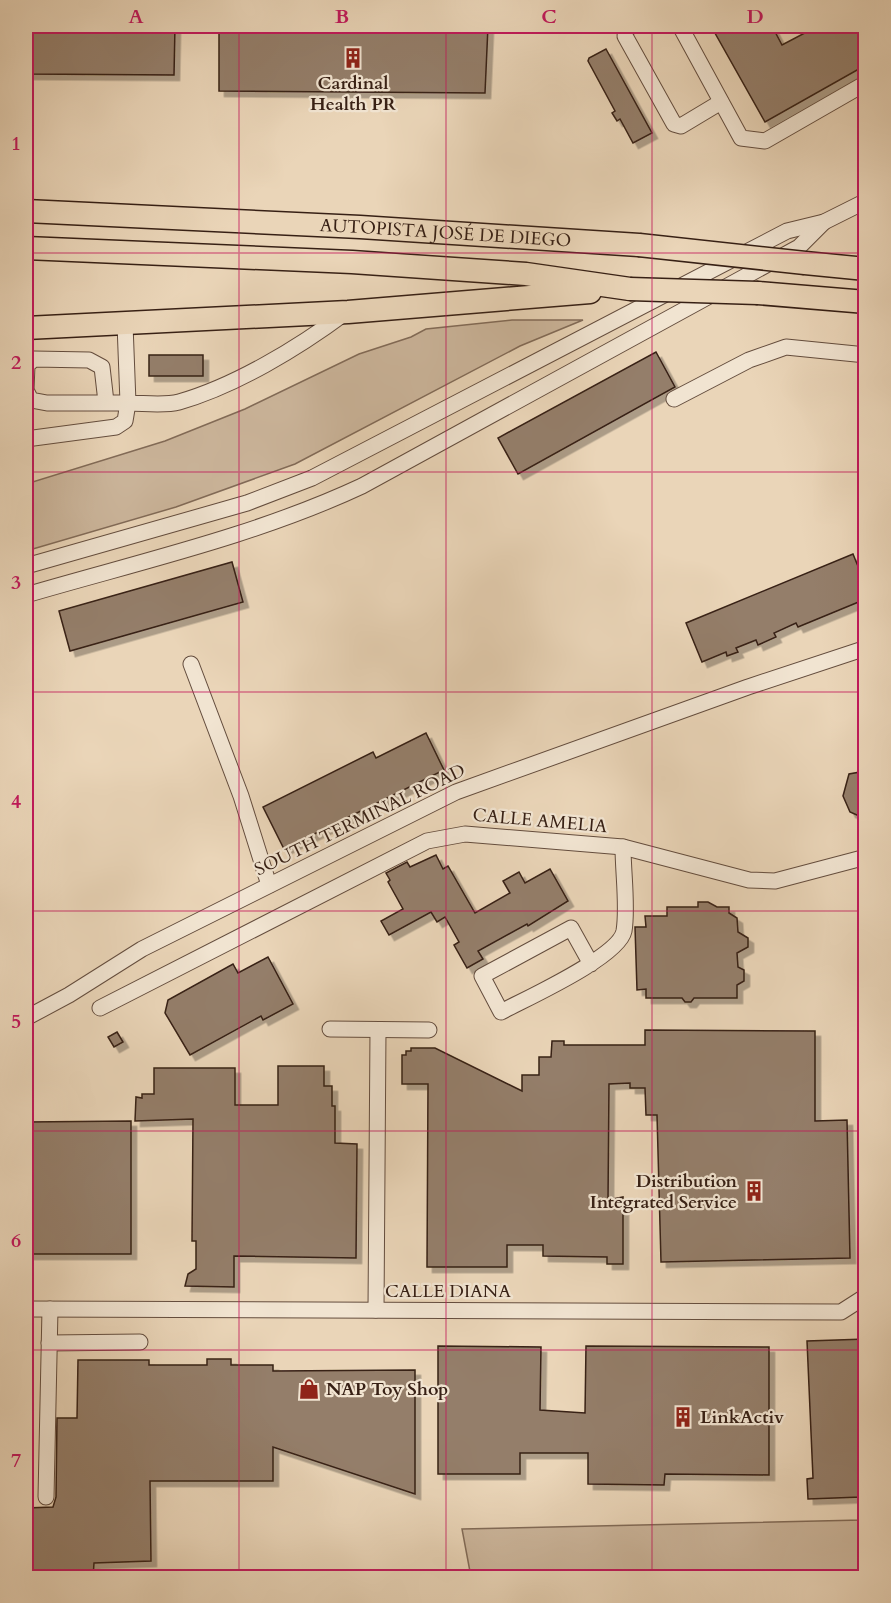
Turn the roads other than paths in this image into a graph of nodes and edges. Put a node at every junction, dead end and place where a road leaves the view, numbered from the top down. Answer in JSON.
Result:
{"nodes":[{"id":1,"x":633,"y":26,"type":"edge"},
{"id":2,"x":680,"y":26,"type":"edge"},
{"id":3,"x":866,"y":83,"type":"edge"},
{"id":4,"x":722,"y":102,"type":"junction"},
{"id":5,"x":866,"y":201,"type":"edge"},
{"id":6,"x":26,"y":211,"type":"edge"},
{"id":7,"x":824,"y":222,"type":"junction"},
{"id":8,"x":26,"y":248,"type":"edge"},
{"id":9,"x":866,"y":269,"type":"edge"},
{"id":10,"x":630,"y":289,"type":"junction"},
{"id":11,"x":866,"y":302,"type":"edge"},
{"id":12,"x":348,"y":312,"type":"junction"},
{"id":13,"x":125,"y":324,"type":"junction"},
{"id":14,"x":26,"y":328,"type":"edge"},
{"id":15,"x":866,"y":355,"type":"edge"},
{"id":16,"x":674,"y":399,"type":"dead end"},
{"id":17,"x":106,"y":402,"type":"junction"},
{"id":18,"x":128,"y":403,"type":"junction"},
{"id":19,"x":26,"y":439,"type":"edge"},
{"id":20,"x":26,"y":566,"type":"edge"},
{"id":21,"x":26,"y":595,"type":"edge"},
{"id":22,"x":866,"y":648,"type":"edge"},
{"id":23,"x":191,"y":664,"type":"dead end"},
{"id":24,"x":623,"y":848,"type":"junction"},
{"id":25,"x":866,"y":857,"type":"edge"},
{"id":26,"x":269,"y":885,"type":"junction"},
{"id":27,"x":591,"y":964,"type":"junction"},
{"id":28,"x":100,"y":1008,"type":"dead end"},
{"id":29,"x":26,"y":1018,"type":"edge"},
{"id":30,"x":330,"y":1029,"type":"dead end"},
{"id":31,"x":378,"y":1030,"type":"junction"},
{"id":32,"x":429,"y":1030,"type":"dead end"},
{"id":33,"x":866,"y":1296,"type":"edge"},
{"id":34,"x":26,"y":1309,"type":"edge"},
{"id":35,"x":50,"y":1309,"type":"junction"},
{"id":36,"x":376,"y":1310,"type":"junction"},
{"id":37,"x":140,"y":1342,"type":"dead end"},
{"id":38,"x":49,"y":1343,"type":"junction"},
{"id":39,"x":46,"y":1497,"type":"dead end"}],
"edges":[{"from":1,"to":4,"type":"street"},
{"from":2,"to":4,"type":"street"},
{"from":3,"to":4,"type":"street"},
{"from":5,"to":7,"type":"street"},
{"from":6,"to":9,"type":"highway","name":"AUTOPISTA JOSÉ DE DIEGO","bridge":true},
{"from":7,"to":20,"type":"street"},
{"from":7,"to":21,"type":"street"},
{"from":8,"to":10,"type":"highway","name":"AUTOPISTA JOSÉ DE DIEGO"},
{"from":10,"to":11,"type":"highway","name":"AUTOPISTA JOSÉ DE DIEGO","bridge":true},
{"from":10,"to":12,"type":"highway","name":"AUTOPISTA JOSÉ DE DIEGO"},
{"from":12,"to":13,"type":"highway","name":"AUTOPISTA JOSÉ DE DIEGO"},
{"from":12,"to":18,"type":"street"},
{"from":13,"to":14,"type":"highway","name":"AUTOPISTA JOSÉ DE DIEGO"},
{"from":13,"to":18,"type":"street"},
{"from":15,"to":16,"type":"street"},
{"from":17,"to":17,"type":"street"},
{"from":17,"to":18,"type":"street"},
{"from":18,"to":19,"type":"street"},
{"from":22,"to":26,"type":"street","name":"SOUTH TERMINAL ROAD"},
{"from":23,"to":26,"type":"street"},
{"from":24,"to":25,"type":"street","name":"CALLE AMELIA"},
{"from":24,"to":27,"type":"street"},
{"from":24,"to":28,"type":"street","name":"CALLE AMELIA"},
{"from":26,"to":29,"type":"street","name":"SOUTH TERMINAL ROAD"},
{"from":27,"to":27,"type":"street"},
{"from":30,"to":31,"type":"street"},
{"from":31,"to":32,"type":"street"},
{"from":31,"to":36,"type":"street"},
{"from":33,"to":36,"type":"street","name":"CALLE DIANA"},
{"from":34,"to":35,"type":"street","name":"CALLE DIANA"},
{"from":35,"to":36,"type":"street","name":"CALLE DIANA"},
{"from":35,"to":38,"type":"street"},
{"from":37,"to":38,"type":"street"},
{"from":38,"to":39,"type":"street"}]}
